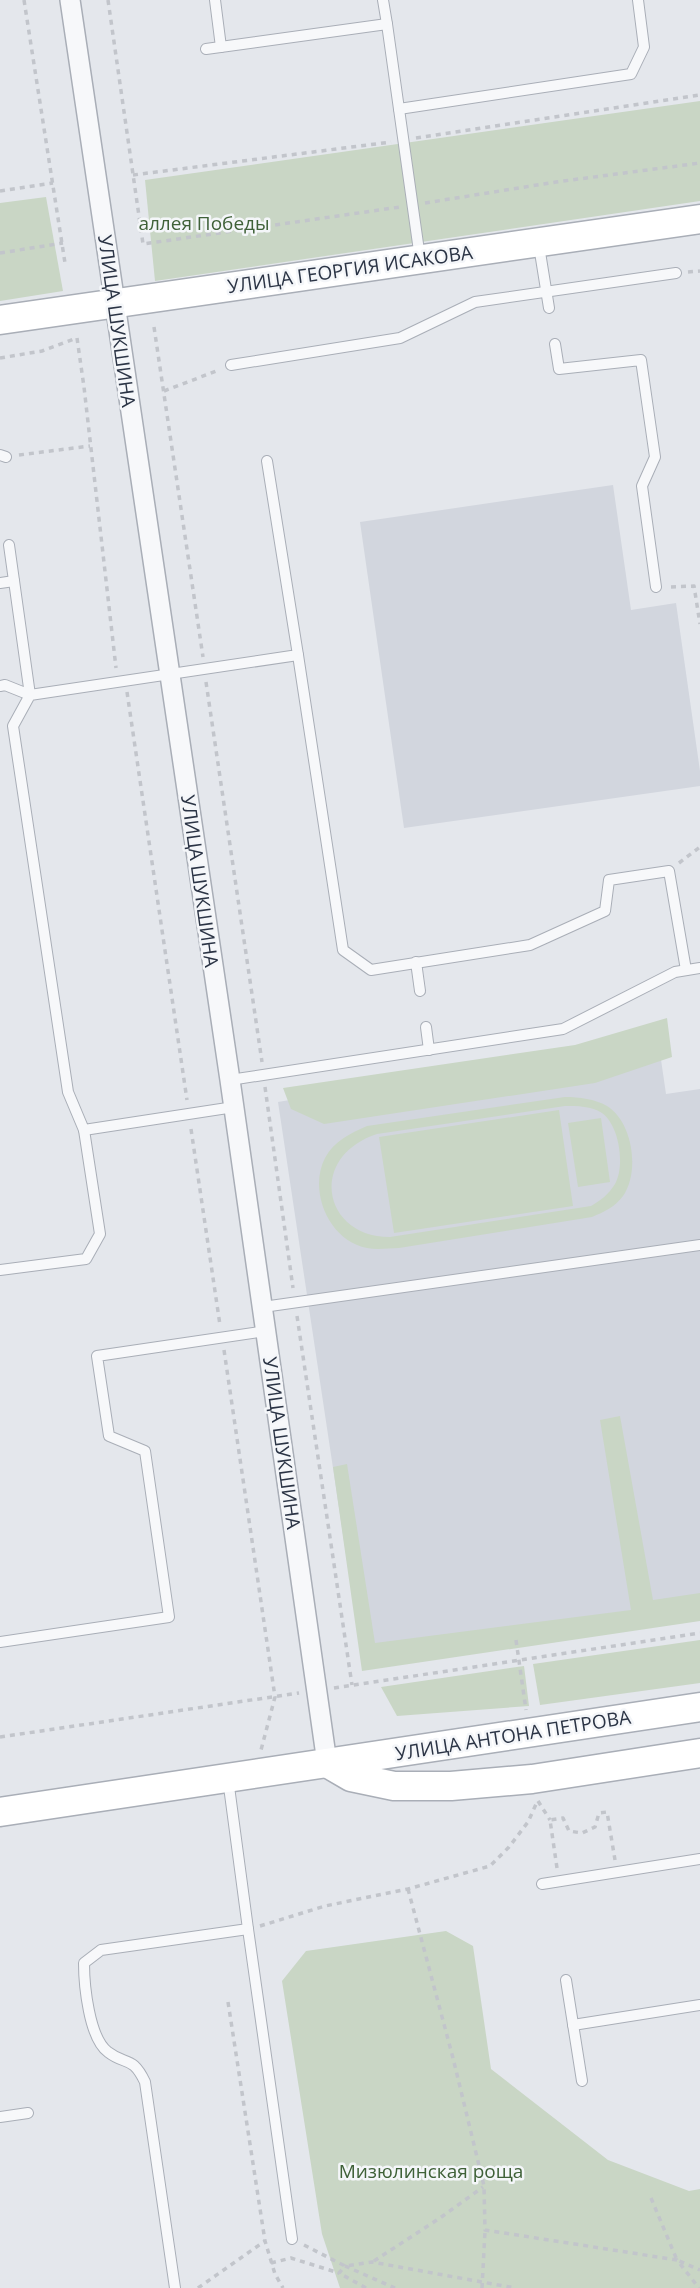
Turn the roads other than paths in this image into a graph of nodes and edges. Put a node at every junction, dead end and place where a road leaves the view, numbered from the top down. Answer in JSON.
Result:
{"nodes":[{"id":1,"x":71,"y":0,"type":"edge"},
{"id":2,"x":215,"y":0,"type":"edge"},
{"id":3,"x":383,"y":0,"type":"edge"},
{"id":4,"x":638,"y":0,"type":"edge"},
{"id":5,"x":387,"y":24,"type":"junction"},
{"id":6,"x":221,"y":47,"type":"junction"},
{"id":7,"x":206,"y":49,"type":"dead end"},
{"id":8,"x":400,"y":109,"type":"junction"},
{"id":9,"x":700,"y":219,"type":"edge"},
{"id":10,"x":539,"y":242,"type":"junction"},
{"id":11,"x":421,"y":258,"type":"junction"},
{"id":12,"x":676,"y":273,"type":"dead end"},
{"id":13,"x":546,"y":292,"type":"junction"},
{"id":14,"x":114,"y":304,"type":"junction"},
{"id":15,"x":549,"y":308,"type":"dead end"},
{"id":16,"x":0,"y":320,"type":"edge"},
{"id":17,"x":555,"y":344,"type":"dead end"},
{"id":18,"x":231,"y":365,"type":"road end"},
{"id":19,"x":267,"y":461,"type":"dead end"},
{"id":20,"x":9,"y":545,"type":"dead end"},
{"id":21,"x":14,"y":581,"type":"junction"},
{"id":22,"x":0,"y":583,"type":"edge"},
{"id":23,"x":656,"y":587,"type":"road end"},
{"id":24,"x":298,"y":655,"type":"junction"},
{"id":25,"x":169,"y":673,"type":"junction"},
{"id":26,"x":0,"y":686,"type":"edge"},
{"id":27,"x":30,"y":695,"type":"junction"},
{"id":28,"x":416,"y":962,"type":"junction"},
{"id":29,"x":700,"y":968,"type":"edge"},
{"id":30,"x":686,"y":970,"type":"junction"},
{"id":31,"x":420,"y":991,"type":"dead end"},
{"id":32,"x":426,"y":1027,"type":"dead end"},
{"id":33,"x":429,"y":1050,"type":"junction"},
{"id":34,"x":230,"y":1080,"type":"junction"},
{"id":35,"x":234,"y":1107,"type":"junction"},
{"id":36,"x":84,"y":1130,"type":"junction"},
{"id":37,"x":700,"y":1245,"type":"edge"},
{"id":38,"x":0,"y":1270,"type":"edge"},
{"id":39,"x":262,"y":1307,"type":"junction"},
{"id":40,"x":266,"y":1331,"type":"junction"},
{"id":41,"x":0,"y":1642,"type":"edge"},
{"id":42,"x":700,"y":1707,"type":"edge"},
{"id":43,"x":700,"y":1753,"type":"edge"},
{"id":44,"x":327,"y":1763,"type":"junction"},
{"id":45,"x":228,"y":1779,"type":"junction"},
{"id":46,"x":0,"y":1812,"type":"edge"},
{"id":47,"x":700,"y":1859,"type":"edge"},
{"id":48,"x":542,"y":1884,"type":"dead end"},
{"id":49,"x":248,"y":1929,"type":"junction"},
{"id":50,"x":566,"y":1980,"type":"dead end"},
{"id":51,"x":700,"y":2005,"type":"edge"},
{"id":52,"x":573,"y":2025,"type":"junction"},
{"id":53,"x":582,"y":2081,"type":"dead end"},
{"id":54,"x":28,"y":2113,"type":"dead end"},
{"id":55,"x":0,"y":2117,"type":"edge"},
{"id":56,"x":292,"y":2239,"type":"road end"},
{"id":57,"x":175,"y":2288,"type":"edge"}],
"edges":[{"from":1,"to":14,"type":"street","name":"УЛИЦА ШУКШИНА"},
{"from":2,"to":6,"type":"lane"},
{"from":3,"to":5,"type":"lane"},
{"from":4,"to":8,"type":"lane"},
{"from":5,"to":6,"type":"lane"},
{"from":5,"to":8,"type":"lane"},
{"from":6,"to":7,"type":"lane"},
{"from":8,"to":11,"type":"lane"},
{"from":9,"to":10,"type":"street","name":"УЛИЦА ГЕОРГИЯ ИСАКОВА"},
{"from":10,"to":11,"type":"street","name":"УЛИЦА ГЕОРГИЯ ИСАКОВА"},
{"from":10,"to":13,"type":"lane"},
{"from":11,"to":14,"type":"street","name":"УЛИЦА ГЕОРГИЯ ИСАКОВА"},
{"from":12,"to":13,"type":"lane"},
{"from":13,"to":15,"type":"lane"},
{"from":13,"to":18,"type":"lane"},
{"from":14,"to":16,"type":"street","name":"УЛИЦА ГЕОРГИЯ ИСАКОВА"},
{"from":14,"to":25,"type":"street","name":"УЛИЦА ШУКШИНА"},
{"from":17,"to":23,"type":"lane"},
{"from":19,"to":24,"type":"lane"},
{"from":20,"to":21,"type":"lane"},
{"from":21,"to":22,"type":"lane"},
{"from":21,"to":27,"type":"lane"},
{"from":24,"to":25,"type":"lane"},
{"from":24,"to":28,"type":"lane"},
{"from":25,"to":27,"type":"lane"},
{"from":25,"to":34,"type":"street","name":"УЛИЦА ШУКШИНА"},
{"from":26,"to":27,"type":"lane"},
{"from":27,"to":36,"type":"lane"},
{"from":28,"to":30,"type":"lane"},
{"from":28,"to":31,"type":"lane"},
{"from":29,"to":30,"type":"lane"},
{"from":30,"to":33,"type":"lane"},
{"from":32,"to":33,"type":"lane"},
{"from":33,"to":34,"type":"lane"},
{"from":34,"to":35,"type":"street","name":"УЛИЦА ШУКШИНА"},
{"from":35,"to":36,"type":"lane"},
{"from":35,"to":39,"type":"street","name":"УЛИЦА ШУКШИНА"},
{"from":36,"to":38,"type":"lane"},
{"from":37,"to":39,"type":"lane"},
{"from":39,"to":40,"type":"street","name":"УЛИЦА ШУКШИНА"},
{"from":40,"to":41,"type":"lane"},
{"from":40,"to":44,"type":"street","name":"УЛИЦА ШУКШИНА"},
{"from":42,"to":44,"type":"street","name":"УЛИЦА АНТОНА ПЕТРОВА"},
{"from":43,"to":44,"type":"street","name":"УЛИЦА АНТОНА ПЕТРОВА"},
{"from":44,"to":45,"type":"street","name":"УЛИЦА АНТОНА ПЕТРОВА"},
{"from":45,"to":46,"type":"street","name":"УЛИЦА АНТОНА ПЕТРОВА"},
{"from":45,"to":49,"type":"lane"},
{"from":47,"to":48,"type":"lane"},
{"from":49,"to":56,"type":"lane"},
{"from":49,"to":57,"type":"lane"},
{"from":50,"to":52,"type":"lane"},
{"from":51,"to":52,"type":"lane"},
{"from":52,"to":53,"type":"lane"},
{"from":54,"to":55,"type":"lane"}]}
